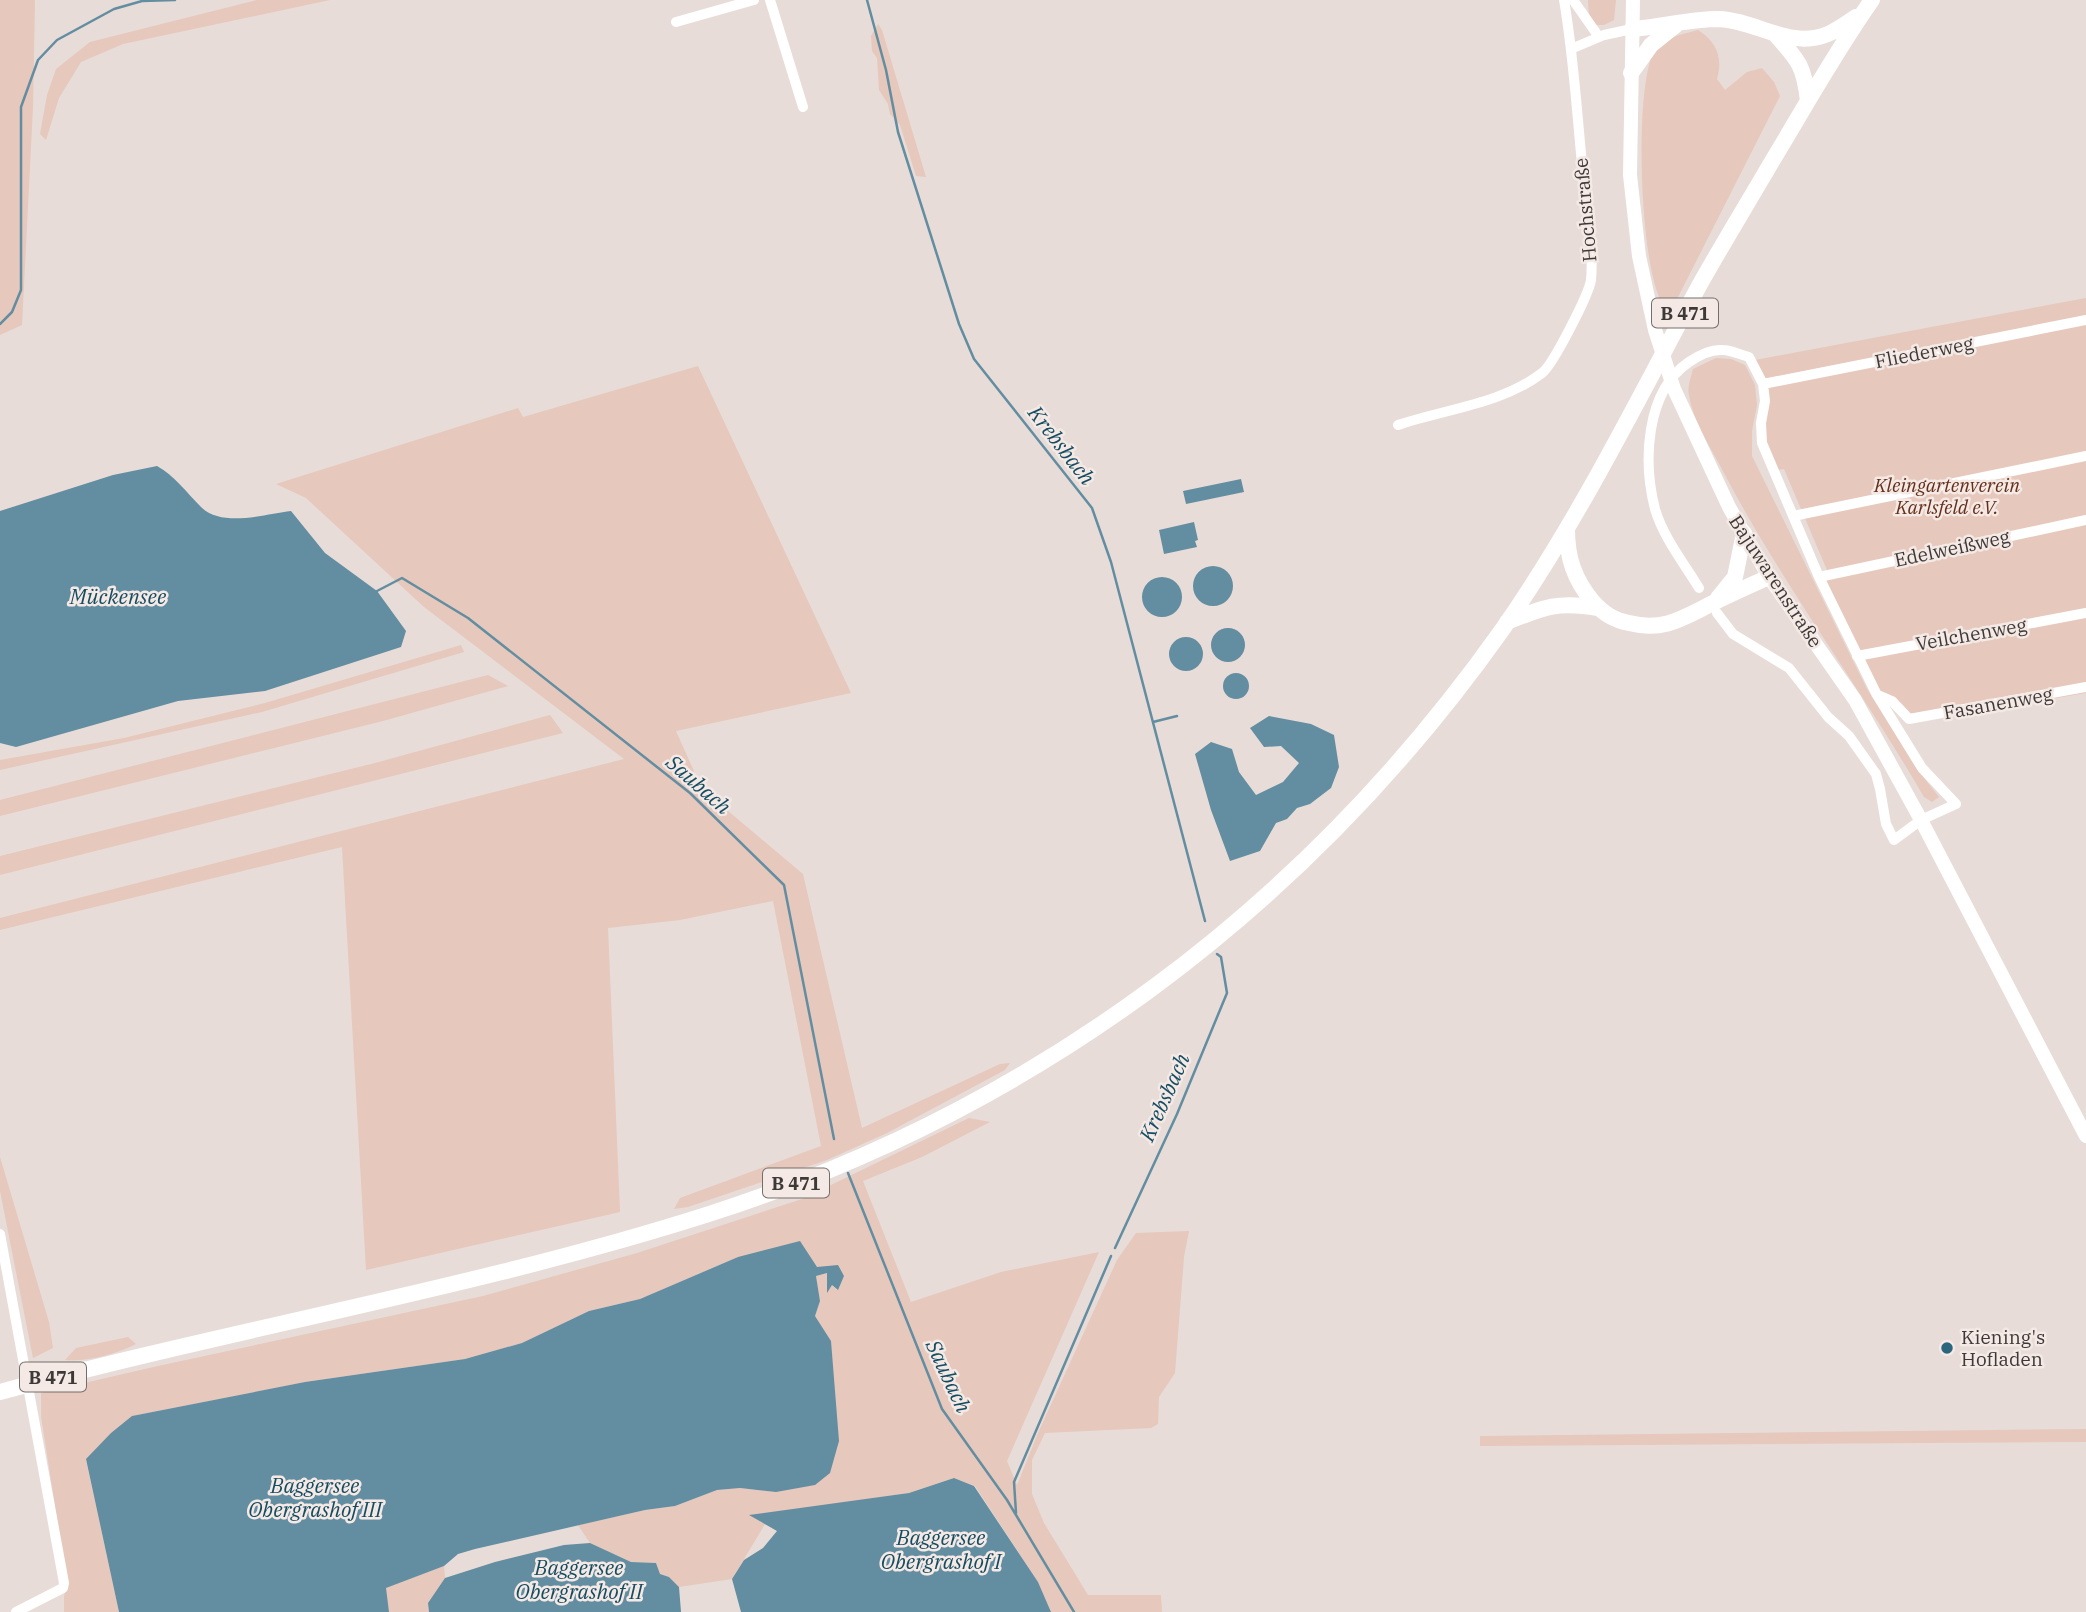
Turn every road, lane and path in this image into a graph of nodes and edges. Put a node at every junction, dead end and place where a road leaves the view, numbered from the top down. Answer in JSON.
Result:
{"nodes":[{"id":1,"x":754,"y":0,"type":"edge"},
{"id":2,"x":770,"y":0,"type":"edge"},
{"id":3,"x":1564,"y":0,"type":"edge"},
{"id":4,"x":1573,"y":0,"type":"edge"},
{"id":5,"x":1633,"y":0,"type":"edge"},
{"id":6,"x":1868,"y":6,"type":"edge"},
{"id":7,"x":676,"y":22,"type":"dead end"},
{"id":8,"x":1676,"y":25,"type":"junction"},
{"id":9,"x":1632,"y":29,"type":"junction"},
{"id":10,"x":1775,"y":34,"type":"junction"},
{"id":11,"x":1599,"y":37,"type":"junction"},
{"id":12,"x":1571,"y":49,"type":"junction"},
{"id":13,"x":1631,"y":73,"type":"junction"},
{"id":14,"x":1808,"y":101,"type":"junction"},
{"id":15,"x":803,"y":107,"type":"dead end"},
{"id":16,"x":2086,"y":320,"type":"edge"},
{"id":17,"x":1763,"y":383,"type":"junction"},
{"id":18,"x":1398,"y":425,"type":"dead end"},
{"id":19,"x":2086,"y":456,"type":"edge"},
{"id":20,"x":1793,"y":516,"type":"junction"},
{"id":21,"x":2086,"y":520,"type":"edge"},
{"id":22,"x":1567,"y":529,"type":"junction"},
{"id":23,"x":1744,"y":533,"type":"junction"},
{"id":24,"x":1769,"y":577,"type":"junction"},
{"id":25,"x":1819,"y":577,"type":"junction"},
{"id":26,"x":1699,"y":588,"type":"dead end"},
{"id":27,"x":1598,"y":608,"type":"junction"},
{"id":28,"x":1715,"y":608,"type":"junction"},
{"id":29,"x":2086,"y":613,"type":"edge"},
{"id":30,"x":1507,"y":622,"type":"junction"},
{"id":31,"x":1857,"y":656,"type":"junction"},
{"id":32,"x":2086,"y":687,"type":"edge"},
{"id":33,"x":1877,"y":695,"type":"junction"},
{"id":34,"x":1922,"y":820,"type":"junction"},
{"id":35,"x":2086,"y":1136,"type":"edge"},
{"id":36,"x":0,"y":1234,"type":"edge"},
{"id":37,"x":0,"y":1392,"type":"edge"},
{"id":38,"x":16,"y":1612,"type":"edge"}],
"edges":[{"from":1,"to":7,"type":"street"},
{"from":2,"to":15,"type":"street"},
{"from":3,"to":12,"type":"street","name":"Hochstraße"},
{"from":4,"to":11,"type":"street"},
{"from":5,"to":9,"type":"main road","name":"Bajuwarenstraße"},
{"from":6,"to":10,"type":"highway"},
{"from":6,"to":14,"type":"highway","number":"B 471"},
{"from":8,"to":9,"type":"highway"},
{"from":8,"to":10,"type":"highway"},
{"from":8,"to":13,"type":"highway"},
{"from":9,"to":11,"type":"street"},
{"from":9,"to":13,"type":"main road","name":"Bajuwarenstraße"},
{"from":10,"to":14,"type":"highway"},
{"from":11,"to":12,"type":"street"},
{"from":12,"to":18,"type":"street","name":"Hochstraße"},
{"from":13,"to":23,"type":"main road","name":"Bajuwarenstraße"},
{"from":14,"to":22,"type":"highway","number":"B 471"},
{"from":16,"to":17,"type":"street","name":"Fliederweg"},
{"from":17,"to":20,"type":"street","name":"Bajuwarenstraße"},
{"from":17,"to":26,"type":"street"},
{"from":19,"to":20,"type":"street"},
{"from":20,"to":25,"type":"street","name":"Bajuwarenstraße"},
{"from":21,"to":25,"type":"street","name":"Edelweißweg"},
{"from":22,"to":27,"type":"highway"},
{"from":22,"to":30,"type":"highway","number":"B 471"},
{"from":23,"to":24,"type":"main road","name":"Bajuwarenstraße"},
{"from":23,"to":28,"type":"highway"},
{"from":24,"to":28,"type":"highway"},
{"from":24,"to":34,"type":"main road","name":"Bajuwarenstraße"},
{"from":25,"to":31,"type":"street","name":"Bajuwarenstraße"},
{"from":27,"to":28,"type":"highway"},
{"from":27,"to":30,"type":"highway"},
{"from":28,"to":34,"type":"street"},
{"from":29,"to":31,"type":"street","name":"Veilchenweg"},
{"from":30,"to":37,"type":"highway","number":"B 471"},
{"from":31,"to":33,"type":"street","name":"Bajuwarenstraße"},
{"from":32,"to":33,"type":"street","name":"Fasanenweg"},
{"from":33,"to":34,"type":"street","name":"Bajuwarenstraße"},
{"from":34,"to":35,"type":"main road","name":"Bajuwarenstraße"},
{"from":36,"to":38,"type":"street"}]}
